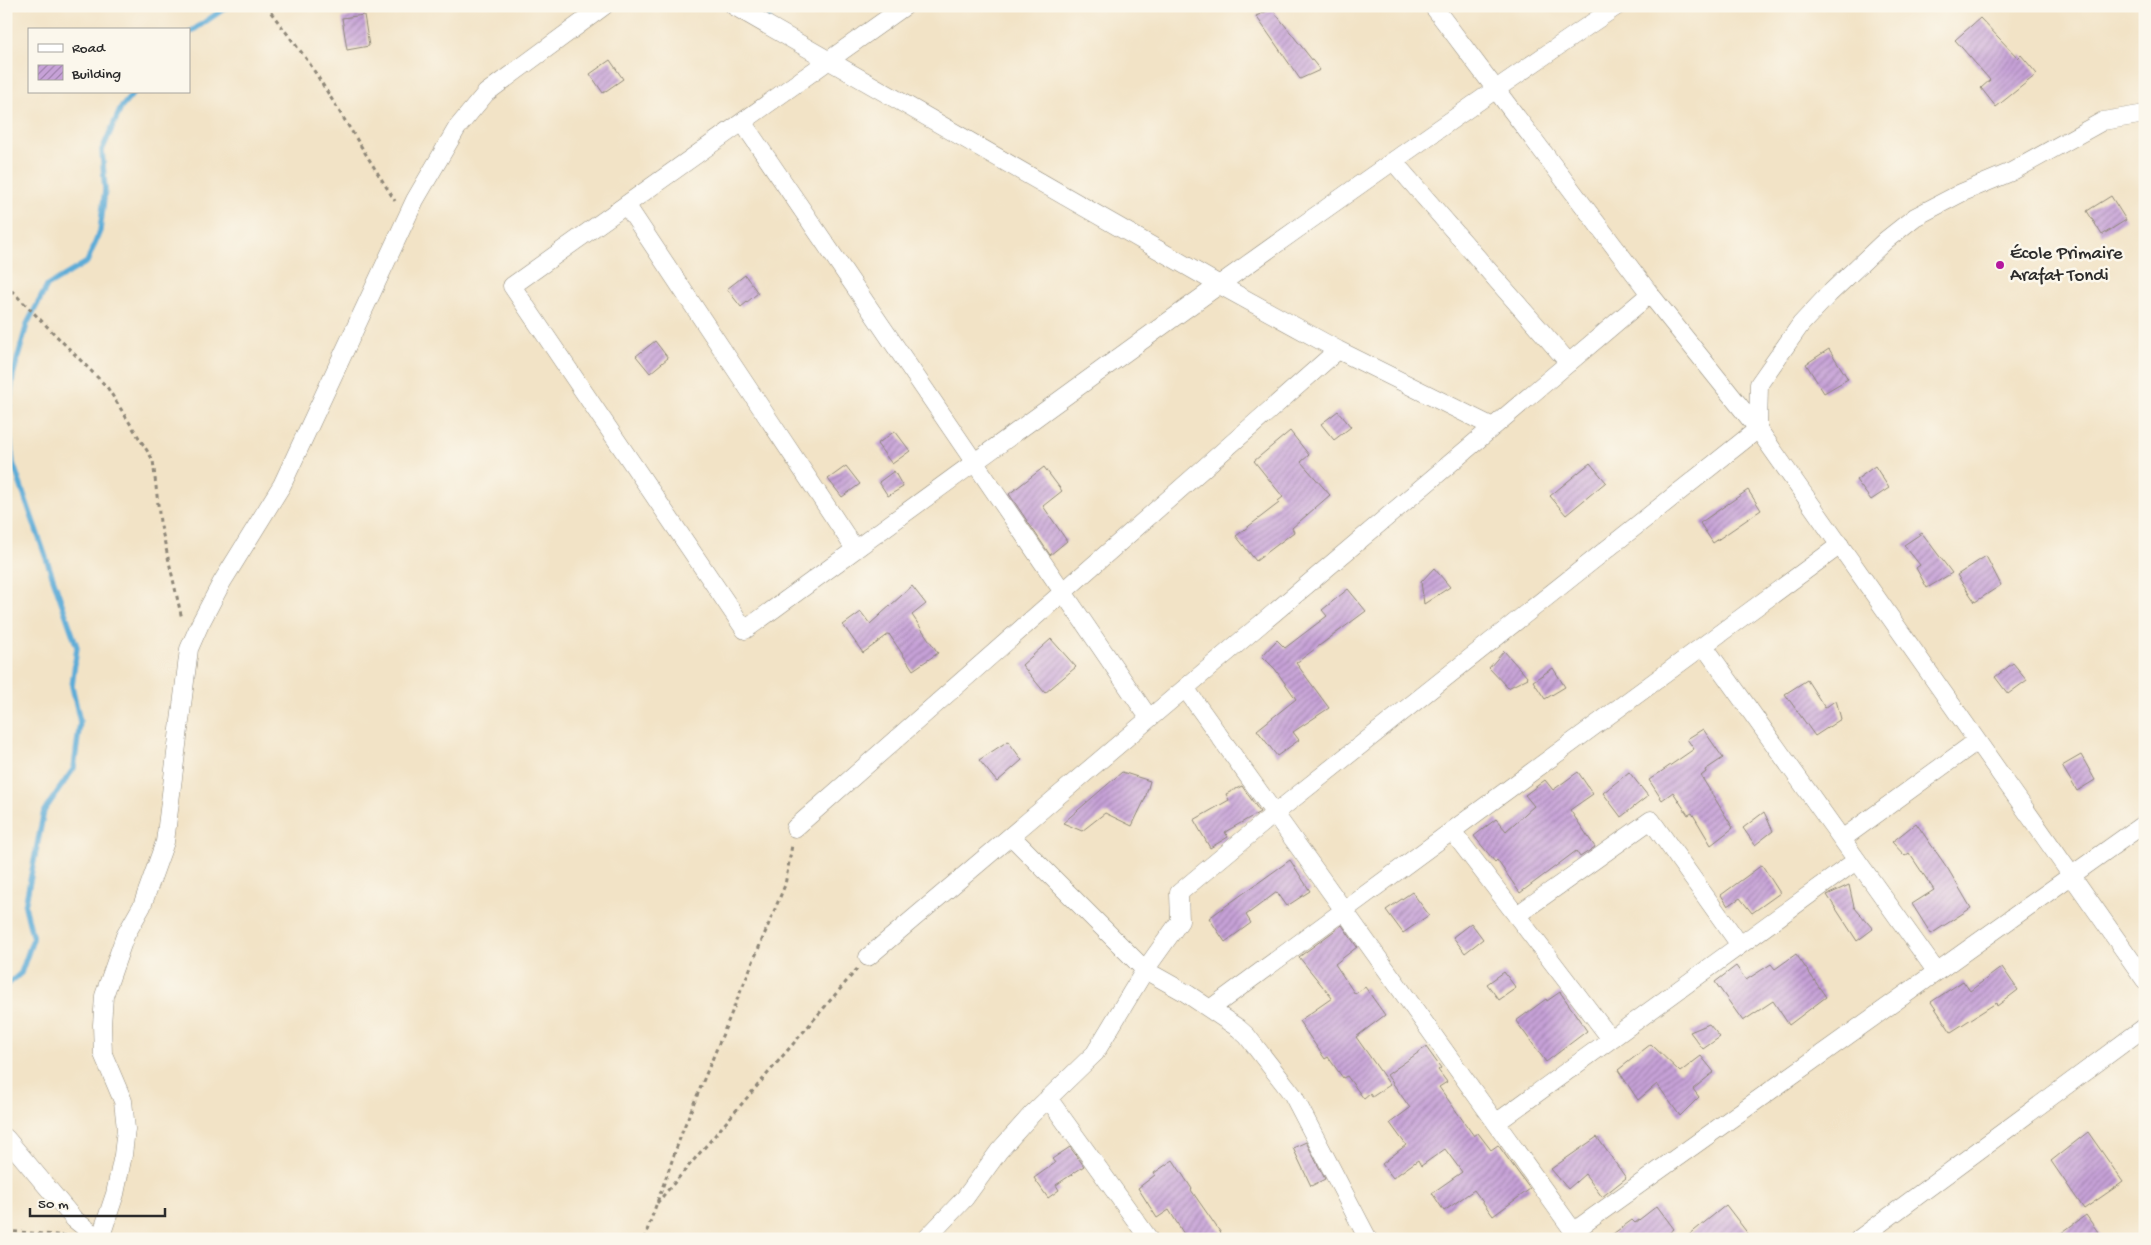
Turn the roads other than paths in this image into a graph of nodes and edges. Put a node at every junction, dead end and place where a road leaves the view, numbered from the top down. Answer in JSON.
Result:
{"nodes":[{"id":1,"x":604,"y":6,"type":"edge"},
{"id":2,"x":734,"y":6,"type":"edge"},
{"id":3,"x":905,"y":6,"type":"edge"},
{"id":4,"x":1433,"y":6,"type":"edge"},
{"id":5,"x":1617,"y":6,"type":"edge"},
{"id":6,"x":828,"y":61,"type":"junction"},
{"id":7,"x":1495,"y":89,"type":"junction"},
{"id":8,"x":2145,"y":114,"type":"edge"},
{"id":9,"x":743,"y":122,"type":"junction"},
{"id":10,"x":1393,"y":161,"type":"junction"},
{"id":11,"x":627,"y":206,"type":"junction"},
{"id":12,"x":1218,"y":284,"type":"junction"},
{"id":13,"x":1650,"y":294,"type":"junction"},
{"id":14,"x":1338,"y":350,"type":"junction"},
{"id":15,"x":1569,"y":363,"type":"junction"},
{"id":16,"x":1493,"y":427,"type":"junction"},
{"id":17,"x":1758,"y":429,"type":"junction"},
{"id":18,"x":975,"y":462,"type":"junction"},
{"id":19,"x":1840,"y":546,"type":"junction"},
{"id":20,"x":856,"y":549,"type":"junction"},
{"id":21,"x":1063,"y":592,"type":"junction"},
{"id":22,"x":1704,"y":646,"type":"junction"},
{"id":23,"x":1185,"y":688,"type":"junction"},
{"id":24,"x":1149,"y":718,"type":"junction"},
{"id":25,"x":1977,"y":741,"type":"junction"},
{"id":26,"x":1274,"y":814,"type":"junction"},
{"id":27,"x":2145,"y":823,"type":"edge"},
{"id":28,"x":796,"y":828,"type":"road end"},
{"id":29,"x":1452,"y":831,"type":"junction"},
{"id":30,"x":1011,"y":836,"type":"junction"},
{"id":31,"x":1842,"y":839,"type":"junction"},
{"id":32,"x":1857,"y":860,"type":"junction"},
{"id":33,"x":2072,"y":876,"type":"junction"},
{"id":34,"x":1344,"y":910,"type":"junction"},
{"id":35,"x":1517,"y":915,"type":"junction"},
{"id":36,"x":1740,"y":945,"type":"junction"},
{"id":37,"x":868,"y":957,"type":"road end"},
{"id":38,"x":1145,"y":970,"type":"junction"},
{"id":39,"x":1936,"y":971,"type":"junction"},
{"id":40,"x":2145,"y":980,"type":"edge"},
{"id":41,"x":1210,"y":1009,"type":"junction"},
{"id":42,"x":2145,"y":1026,"type":"edge"},
{"id":43,"x":1611,"y":1039,"type":"junction"},
{"id":44,"x":1048,"y":1098,"type":"junction"},
{"id":45,"x":1496,"y":1123,"type":"junction"},
{"id":46,"x":6,"y":1138,"type":"edge"},
{"id":47,"x":943,"y":1232,"type":"edge"},
{"id":48,"x":1576,"y":1235,"type":"edge"},
{"id":49,"x":99,"y":1239,"type":"edge"},
{"id":50,"x":926,"y":1239,"type":"edge"},
{"id":51,"x":1149,"y":1239,"type":"edge"},
{"id":52,"x":1368,"y":1239,"type":"edge"},
{"id":53,"x":1859,"y":1239,"type":"edge"}],
"edges":[{"from":1,"to":49,"type":"street"},
{"from":2,"to":6,"type":"street"},
{"from":3,"to":6,"type":"street"},
{"from":4,"to":7,"type":"street"},
{"from":5,"to":7,"type":"street"},
{"from":6,"to":9,"type":"street"},
{"from":6,"to":12,"type":"street"},
{"from":7,"to":10,"type":"street"},
{"from":7,"to":13,"type":"street"},
{"from":8,"to":17,"type":"street"},
{"from":9,"to":11,"type":"street"},
{"from":9,"to":18,"type":"street"},
{"from":10,"to":12,"type":"street"},
{"from":10,"to":15,"type":"street"},
{"from":11,"to":20,"type":"street"},
{"from":11,"to":20,"type":"street"},
{"from":12,"to":14,"type":"street"},
{"from":12,"to":18,"type":"street"},
{"from":13,"to":15,"type":"street"},
{"from":13,"to":17,"type":"street"},
{"from":14,"to":16,"type":"street"},
{"from":14,"to":21,"type":"street"},
{"from":15,"to":16,"type":"street"},
{"from":16,"to":23,"type":"street"},
{"from":17,"to":19,"type":"street"},
{"from":17,"to":26,"type":"street"},
{"from":18,"to":20,"type":"street"},
{"from":18,"to":21,"type":"street"},
{"from":19,"to":22,"type":"street"},
{"from":19,"to":25,"type":"street"},
{"from":21,"to":24,"type":"street"},
{"from":21,"to":28,"type":"street"},
{"from":22,"to":29,"type":"street"},
{"from":22,"to":31,"type":"street"},
{"from":23,"to":24,"type":"street"},
{"from":23,"to":26,"type":"street"},
{"from":24,"to":30,"type":"street"},
{"from":25,"to":31,"type":"street"},
{"from":25,"to":33,"type":"street"},
{"from":26,"to":34,"type":"street"},
{"from":26,"to":38,"type":"street"},
{"from":27,"to":33,"type":"street"},
{"from":29,"to":34,"type":"street"},
{"from":29,"to":35,"type":"street"},
{"from":30,"to":37,"type":"street"},
{"from":30,"to":38,"type":"street"},
{"from":31,"to":32,"type":"street"},
{"from":32,"to":36,"type":"street"},
{"from":32,"to":39,"type":"street"},
{"from":33,"to":39,"type":"street"},
{"from":33,"to":40,"type":"street"},
{"from":34,"to":41,"type":"street"},
{"from":34,"to":45,"type":"street"},
{"from":35,"to":36,"type":"street"},
{"from":35,"to":43,"type":"street"},
{"from":36,"to":43,"type":"street"},
{"from":38,"to":41,"type":"street"},
{"from":38,"to":44,"type":"street"},
{"from":39,"to":48,"type":"street"},
{"from":41,"to":52,"type":"street"},
{"from":42,"to":53,"type":"street"},
{"from":43,"to":45,"type":"street"},
{"from":44,"to":47,"type":"street"},
{"from":44,"to":51,"type":"street"},
{"from":45,"to":48,"type":"street"},
{"from":46,"to":49,"type":"street"},
{"from":47,"to":50,"type":"street"}]}
